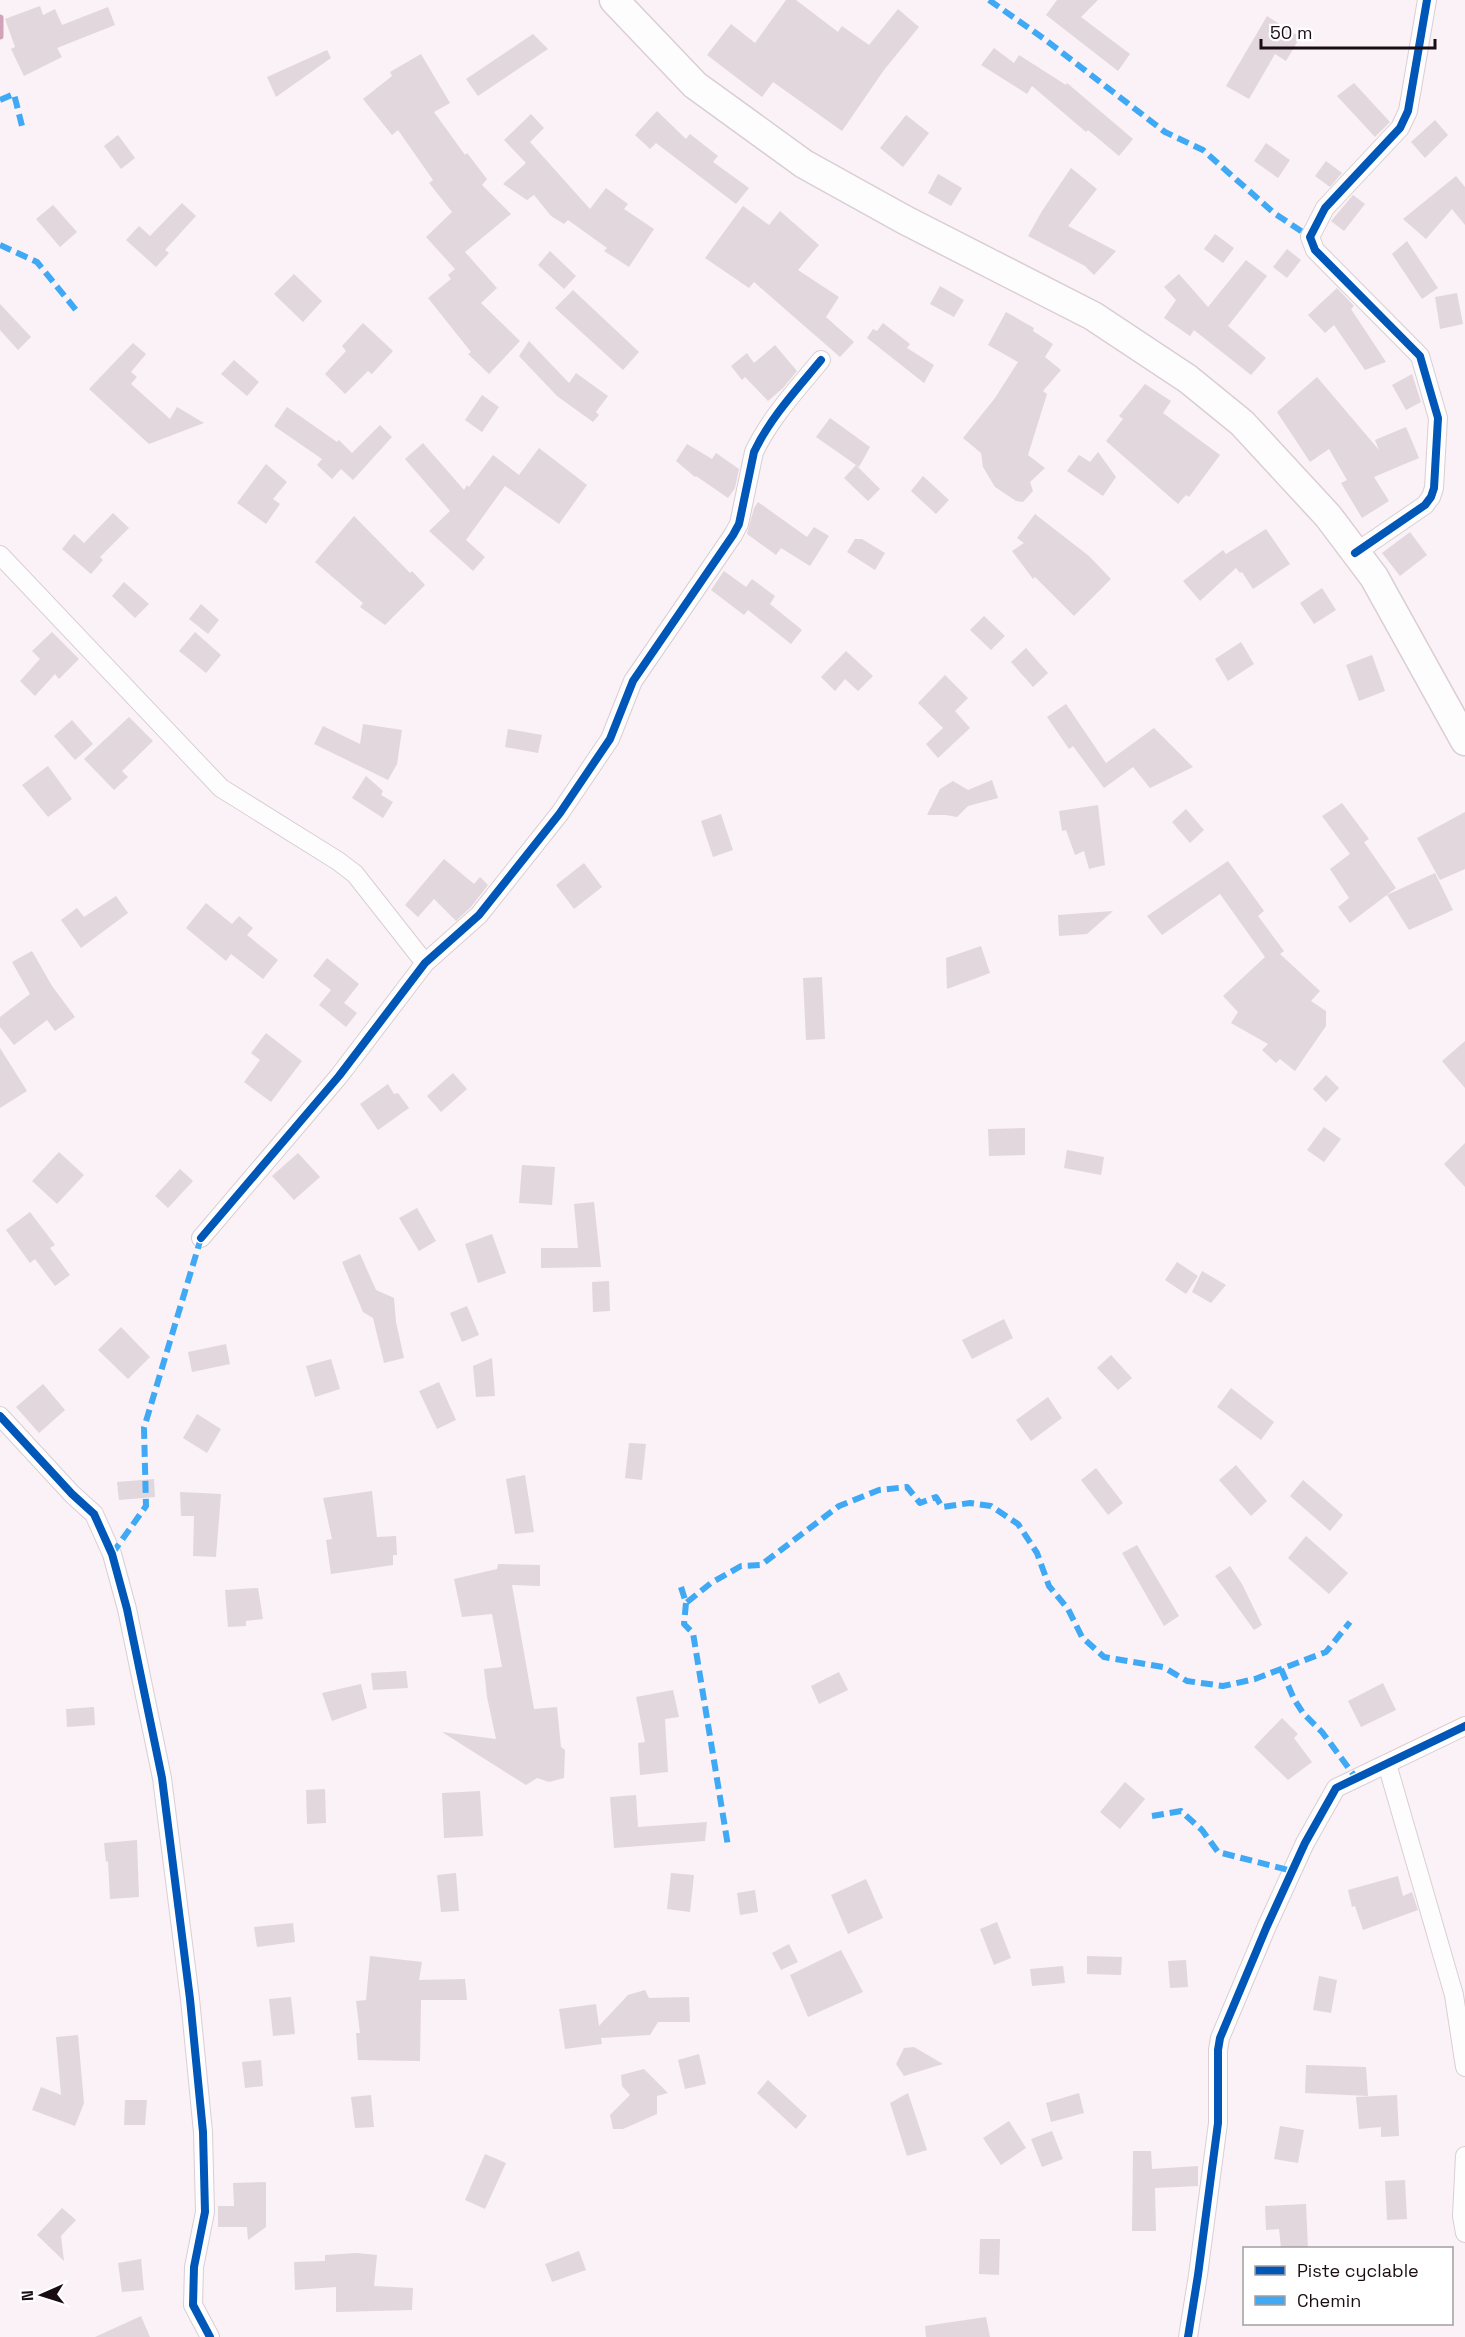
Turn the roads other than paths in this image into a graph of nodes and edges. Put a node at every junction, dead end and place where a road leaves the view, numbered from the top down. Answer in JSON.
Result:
{"nodes":[{"id":1,"x":614,"y":0,"type":"edge"},
{"id":2,"x":1427,"y":0,"type":"edge"},
{"id":3,"x":821,"y":360,"type":"dead end"},
{"id":4,"x":1355,"y":553,"type":"junction"},
{"id":5,"x":0,"y":555,"type":"edge"},
{"id":6,"x":1465,"y":741,"type":"edge"},
{"id":7,"x":425,"y":963,"type":"junction"},
{"id":8,"x":201,"y":1238,"type":"dead end"},
{"id":9,"x":0,"y":1416,"type":"edge"},
{"id":10,"x":1465,"y":1726,"type":"edge"},
{"id":11,"x":1387,"y":1764,"type":"junction"},
{"id":12,"x":1465,"y":2067,"type":"edge"},
{"id":13,"x":1465,"y":2156,"type":"edge"},
{"id":14,"x":1465,"y":2233,"type":"edge"},
{"id":15,"x":209,"y":2336,"type":"edge"},
{"id":16,"x":1188,"y":2337,"type":"edge"}],
"edges":[{"from":1,"to":4,"type":"main road"},
{"from":2,"to":4,"type":"street"},
{"from":3,"to":7,"type":"street"},
{"from":4,"to":6,"type":"main road"},
{"from":5,"to":7,"type":"street"},
{"from":7,"to":8,"type":"street"},
{"from":9,"to":15,"type":"street"},
{"from":10,"to":11,"type":"street"},
{"from":11,"to":12,"type":"street"},
{"from":11,"to":16,"type":"street"},
{"from":13,"to":14,"type":"street"}]}
